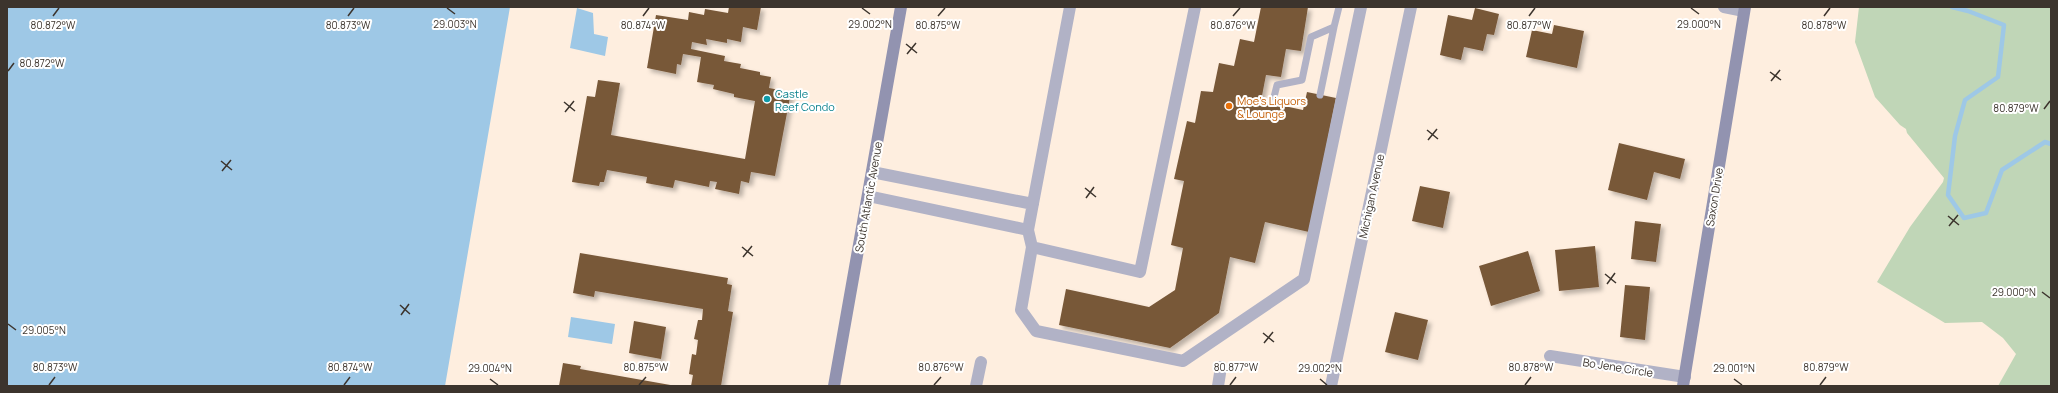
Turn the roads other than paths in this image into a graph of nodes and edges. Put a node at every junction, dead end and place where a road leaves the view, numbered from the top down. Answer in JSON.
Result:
{"nodes":[{"id":1,"x":901,"y":7,"type":"edge"},
{"id":2,"x":1070,"y":7,"type":"edge"},
{"id":3,"x":1195,"y":7,"type":"edge"},
{"id":4,"x":1339,"y":7,"type":"edge"},
{"id":5,"x":1361,"y":7,"type":"edge"},
{"id":6,"x":1411,"y":7,"type":"edge"},
{"id":7,"x":1724,"y":7,"type":"edge"},
{"id":8,"x":1744,"y":9,"type":"edge"},
{"id":9,"x":1334,"y":27,"type":"junction"},
{"id":10,"x":1320,"y":95,"type":"dead end"},
{"id":11,"x":1274,"y":97,"type":"dead end"},
{"id":12,"x":872,"y":172,"type":"junction"},
{"id":13,"x":868,"y":196,"type":"junction"},
{"id":14,"x":1033,"y":204,"type":"junction"},
{"id":15,"x":1028,"y":230,"type":"junction"},
{"id":16,"x":1032,"y":247,"type":"junction"},
{"id":17,"x":1550,"y":356,"type":"dead end"},
{"id":18,"x":981,"y":362,"type":"dead end"},
{"id":19,"x":1221,"y":367,"type":"dead end"},
{"id":20,"x":1684,"y":381,"type":"edge"},
{"id":21,"x":1333,"y":385,"type":"edge"},
{"id":22,"x":834,"y":386,"type":"edge"},
{"id":23,"x":976,"y":386,"type":"edge"},
{"id":24,"x":1218,"y":386,"type":"edge"}],
"edges":[{"from":1,"to":12,"type":"street","name":"South Atlantic Avenue"},
{"from":2,"to":14,"type":"street"},
{"from":3,"to":16,"type":"street"},
{"from":4,"to":9,"type":"lane"},
{"from":5,"to":16,"type":"street"},
{"from":6,"to":21,"type":"street","name":"Michigan Avenue"},
{"from":7,"to":8,"type":"street"},
{"from":8,"to":20,"type":"street","name":"Saxon Drive"},
{"from":9,"to":10,"type":"lane"},
{"from":9,"to":11,"type":"lane"},
{"from":12,"to":13,"type":"street","name":"South Atlantic Avenue"},
{"from":12,"to":14,"type":"street"},
{"from":13,"to":15,"type":"street"},
{"from":13,"to":22,"type":"street","name":"South Atlantic Avenue"},
{"from":14,"to":15,"type":"street"},
{"from":15,"to":16,"type":"street"},
{"from":17,"to":20,"type":"street","name":"Bo Jene Circle"},
{"from":18,"to":23,"type":"street"},
{"from":19,"to":24,"type":"street"}]}
